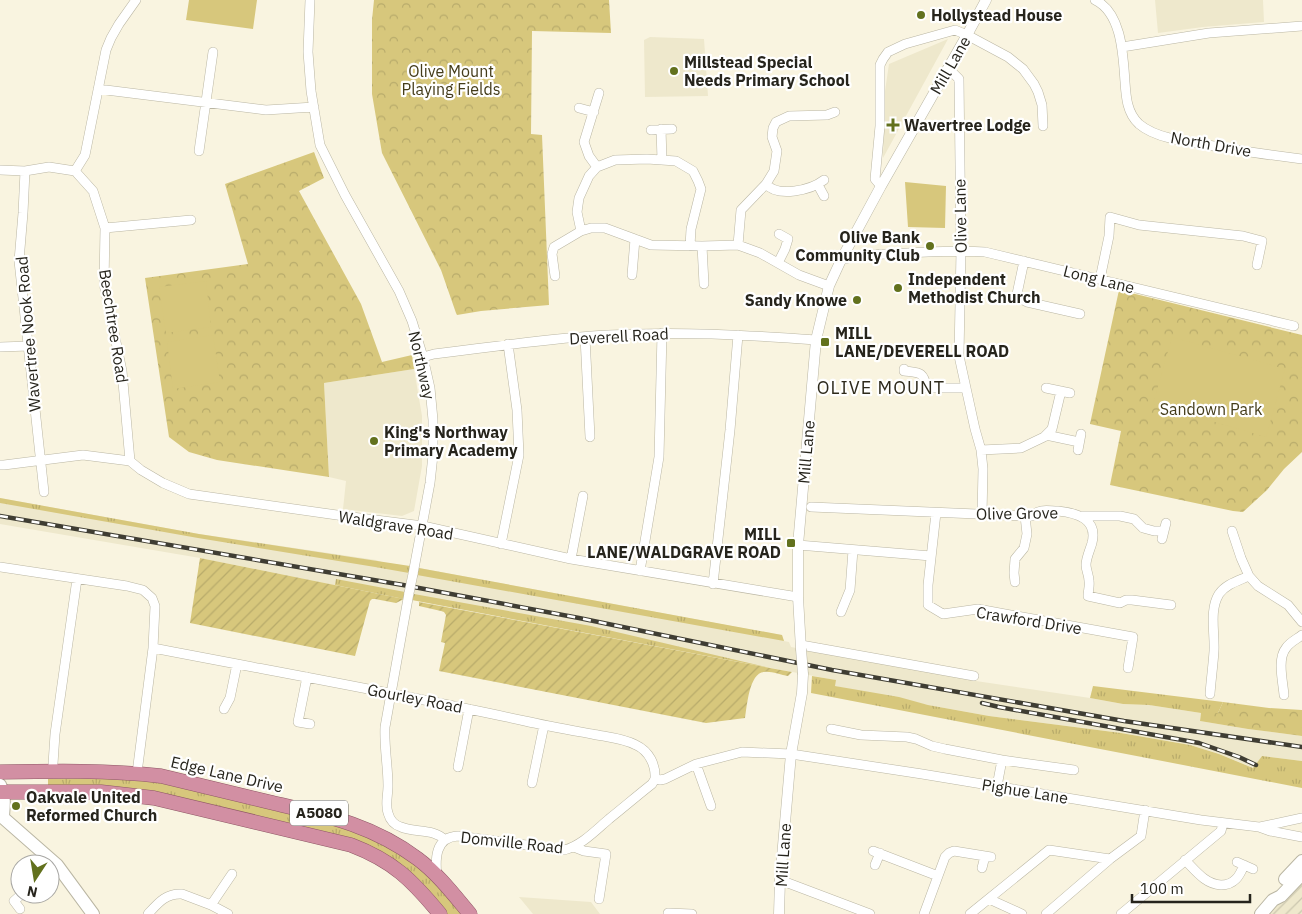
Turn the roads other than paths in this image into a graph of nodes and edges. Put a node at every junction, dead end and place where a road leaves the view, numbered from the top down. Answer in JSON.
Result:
{"nodes":[{"id":1,"x":136,"y":0,"type":"edge"},
{"id":2,"x":310,"y":0,"type":"edge"},
{"id":3,"x":986,"y":0,"type":"edge"},
{"id":4,"x":1095,"y":0,"type":"edge"},
{"id":5,"x":1302,"y":26,"type":"edge"},
{"id":6,"x":967,"y":35,"type":"junction"},
{"id":7,"x":1122,"y":47,"type":"junction"},
{"id":8,"x":213,"y":52,"type":"dead end"},
{"id":9,"x":948,"y":68,"type":"junction"},
{"id":10,"x":98,"y":89,"type":"junction"},
{"id":11,"x":599,"y":93,"type":"dead end"},
{"id":12,"x":206,"y":102,"type":"junction"},
{"id":13,"x":314,"y":107,"type":"junction"},
{"id":14,"x":579,"y":108,"type":"dead end"},
{"id":15,"x":594,"y":112,"type":"junction"},
{"id":16,"x":835,"y":112,"type":"dead end"},
{"id":17,"x":1043,"y":126,"type":"dead end"},
{"id":18,"x":672,"y":128,"type":"dead end"},
{"id":19,"x":661,"y":129,"type":"junction"},
{"id":20,"x":651,"y":130,"type":"dead end"},
{"id":21,"x":199,"y":151,"type":"dead end"},
{"id":22,"x":1302,"y":159,"type":"edge"},
{"id":23,"x":662,"y":160,"type":"junction"},
{"id":24,"x":597,"y":167,"type":"junction"},
{"id":25,"x":0,"y":170,"type":"edge"},
{"id":26,"x":25,"y":171,"type":"junction"},
{"id":27,"x":75,"y":171,"type":"junction"},
{"id":28,"x":766,"y":184,"type":"junction"},
{"id":29,"x":881,"y":186,"type":"junction"},
{"id":30,"x":824,"y":196,"type":"dead end"},
{"id":31,"x":191,"y":220,"type":"dead end"},
{"id":32,"x":105,"y":228,"type":"junction"},
{"id":33,"x":580,"y":231,"type":"junction"},
{"id":34,"x":779,"y":234,"type":"dead end"},
{"id":35,"x":635,"y":239,"type":"junction"},
{"id":36,"x":738,"y":245,"type":"junction"},
{"id":37,"x":690,"y":246,"type":"junction"},
{"id":38,"x":702,"y":246,"type":"junction"},
{"id":39,"x":961,"y":250,"type":"junction"},
{"id":40,"x":841,"y":260,"type":"junction"},
{"id":41,"x":1024,"y":261,"type":"junction"},
{"id":42,"x":778,"y":263,"type":"junction"},
{"id":43,"x":1257,"y":265,"type":"dead end"},
{"id":44,"x":632,"y":275,"type":"dead end"},
{"id":45,"x":555,"y":276,"type":"dead end"},
{"id":46,"x":1100,"y":279,"type":"junction"},
{"id":47,"x":704,"y":284,"type":"dead end"},
{"id":48,"x":829,"y":286,"type":"junction"},
{"id":49,"x":1080,"y":314,"type":"dead end"},
{"id":50,"x":1294,"y":326,"type":"dead end"},
{"id":51,"x":662,"y":333,"type":"junction"},
{"id":52,"x":738,"y":334,"type":"junction"},
{"id":53,"x":585,"y":337,"type":"junction"},
{"id":54,"x":816,"y":340,"type":"junction"},
{"id":55,"x":508,"y":344,"type":"junction"},
{"id":56,"x":29,"y":346,"type":"junction"},
{"id":57,"x":0,"y":347,"type":"edge"},
{"id":58,"x":423,"y":357,"type":"junction"},
{"id":59,"x":904,"y":369,"type":"dead end"},
{"id":60,"x":966,"y":388,"type":"junction"},
{"id":61,"x":1046,"y":388,"type":"dead end"},
{"id":62,"x":1046,"y":435,"type":"junction"},
{"id":63,"x":590,"y":438,"type":"dead end"},
{"id":64,"x":1079,"y":442,"type":"dead end"},
{"id":65,"x":981,"y":450,"type":"junction"},
{"id":66,"x":40,"y":460,"type":"junction"},
{"id":67,"x":130,"y":461,"type":"junction"},
{"id":68,"x":0,"y":465,"type":"edge"},
{"id":69,"x":44,"y":492,"type":"dead end"},
{"id":70,"x":583,"y":496,"type":"dead end"},
{"id":71,"x":811,"y":506,"type":"dead end"},
{"id":72,"x":936,"y":513,"type":"junction"},
{"id":73,"x":982,"y":515,"type":"junction"},
{"id":74,"x":1026,"y":516,"type":"junction"},
{"id":75,"x":1082,"y":516,"type":"junction"},
{"id":76,"x":422,"y":526,"type":"junction"},
{"id":77,"x":1164,"y":531,"type":"dead end"},
{"id":78,"x":1232,"y":531,"type":"dead end"},
{"id":79,"x":501,"y":544,"type":"junction"},
{"id":80,"x":798,"y":545,"type":"junction"},
{"id":81,"x":853,"y":550,"type":"junction"},
{"id":82,"x":931,"y":556,"type":"junction"},
{"id":83,"x":571,"y":559,"type":"junction"},
{"id":84,"x":0,"y":567,"type":"edge"},
{"id":85,"x":640,"y":571,"type":"junction"},
{"id":86,"x":1249,"y":576,"type":"junction"},
{"id":87,"x":77,"y":579,"type":"junction"},
{"id":88,"x":1014,"y":582,"type":"dead end"},
{"id":89,"x":713,"y":584,"type":"junction"},
{"id":90,"x":798,"y":597,"type":"junction"},
{"id":91,"x":1170,"y":606,"type":"dead end"},
{"id":92,"x":841,"y":612,"type":"dead end"},
{"id":93,"x":1302,"y":622,"type":"edge"},
{"id":94,"x":1302,"y":635,"type":"edge"},
{"id":95,"x":801,"y":647,"type":"junction"},
{"id":96,"x":153,"y":648,"type":"junction"},
{"id":97,"x":237,"y":664,"type":"junction"},
{"id":98,"x":1128,"y":668,"type":"dead end"},
{"id":99,"x":974,"y":676,"type":"dead end"},
{"id":100,"x":307,"y":678,"type":"junction"},
{"id":101,"x":1287,"y":692,"type":"dead end"},
{"id":102,"x":391,"y":694,"type":"junction"},
{"id":103,"x":1210,"y":694,"type":"dead end"},
{"id":104,"x":224,"y":709,"type":"dead end"},
{"id":105,"x":469,"y":709,"type":"junction"},
{"id":106,"x":310,"y":724,"type":"dead end"},
{"id":107,"x":544,"y":725,"type":"junction"},
{"id":108,"x":837,"y":728,"type":"dead end"},
{"id":109,"x":791,"y":754,"type":"junction"},
{"id":110,"x":1002,"y":760,"type":"junction"},
{"id":111,"x":696,"y":764,"type":"junction"},
{"id":112,"x":458,"y":767,"type":"dead end"},
{"id":113,"x":1074,"y":770,"type":"dead end"},
{"id":114,"x":53,"y":771,"type":"junction"},
{"id":115,"x":0,"y":772,"type":"edge"},
{"id":116,"x":137,"y":773,"type":"junction"},
{"id":117,"x":655,"y":779,"type":"junction"},
{"id":118,"x":532,"y":783,"type":"dead end"},
{"id":119,"x":997,"y":786,"type":"junction"},
{"id":120,"x":1,"y":790,"type":"edge"},
{"id":121,"x":711,"y":806,"type":"dead end"},
{"id":122,"x":1145,"y":810,"type":"junction"},
{"id":123,"x":1,"y":816,"type":"edge"},
{"id":124,"x":1302,"y":818,"type":"edge"},
{"id":125,"x":1223,"y":823,"type":"junction"},
{"id":126,"x":1260,"y":827,"type":"junction"},
{"id":127,"x":1302,"y":837,"type":"edge"},
{"id":128,"x":445,"y":840,"type":"junction"},
{"id":129,"x":574,"y":847,"type":"junction"},
{"id":130,"x":39,"y":854,"type":"edge"},
{"id":131,"x":1110,"y":859,"type":"junction"},
{"id":132,"x":1185,"y":860,"type":"junction"},
{"id":133,"x":1302,"y":861,"type":"edge"},
{"id":134,"x":875,"y":866,"type":"dead end"},
{"id":135,"x":1245,"y":866,"type":"dead end"},
{"id":136,"x":982,"y":868,"type":"dead end"},
{"id":137,"x":232,"y":874,"type":"dead end"},
{"id":138,"x":1302,"y":874,"type":"edge"},
{"id":139,"x":60,"y":876,"type":"edge"},
{"id":140,"x":938,"y":876,"type":"junction"},
{"id":141,"x":437,"y":877,"type":"junction"},
{"id":142,"x":780,"y":880,"type":"junction"},
{"id":143,"x":989,"y":899,"type":"junction"},
{"id":144,"x":599,"y":900,"type":"dead end"},
{"id":145,"x":1273,"y":900,"type":"junction"},
{"id":146,"x":16,"y":904,"type":"edge"},
{"id":147,"x":212,"y":905,"type":"junction"},
{"id":148,"x":20,"y":909,"type":"dead end"},
{"id":149,"x":668,"y":913,"type":"dead end"},
{"id":150,"x":93,"y":914,"type":"edge"},
{"id":151,"x":148,"y":914,"type":"edge"},
{"id":152,"x":228,"y":914,"type":"edge"},
{"id":153,"x":440,"y":914,"type":"edge"},
{"id":154,"x":470,"y":914,"type":"edge"},
{"id":155,"x":692,"y":914,"type":"edge"},
{"id":156,"x":779,"y":914,"type":"edge"},
{"id":157,"x":870,"y":914,"type":"edge"},
{"id":158,"x":924,"y":914,"type":"edge"},
{"id":159,"x":970,"y":914,"type":"edge"},
{"id":160,"x":1022,"y":914,"type":"edge"},
{"id":161,"x":1046,"y":914,"type":"edge"},
{"id":162,"x":1123,"y":914,"type":"edge"},
{"id":163,"x":1261,"y":914,"type":"edge"}],
"edges":[{"from":1,"to":10,"type":"street"},
{"from":2,"to":13,"type":"street","name":"Northway"},
{"from":3,"to":6,"type":"street","name":"Mill Lane"},
{"from":4,"to":7,"type":"street","name":"North Drive"},
{"from":5,"to":7,"type":"street"},
{"from":6,"to":9,"type":"street","name":"Mill Lane"},
{"from":6,"to":17,"type":"street"},
{"from":6,"to":29,"type":"street"},
{"from":7,"to":22,"type":"street","name":"North Drive"},
{"from":8,"to":12,"type":"street"},
{"from":9,"to":29,"type":"street","name":"Mill Lane"},
{"from":9,"to":39,"type":"street","name":"Olive Lane"},
{"from":10,"to":12,"type":"street"},
{"from":10,"to":27,"type":"street"},
{"from":11,"to":15,"type":"street"},
{"from":12,"to":13,"type":"street"},
{"from":12,"to":21,"type":"street"},
{"from":13,"to":58,"type":"street","name":"Northway"},
{"from":14,"to":15,"type":"street"},
{"from":15,"to":24,"type":"street"},
{"from":16,"to":28,"type":"street"},
{"from":18,"to":19,"type":"street"},
{"from":19,"to":20,"type":"street"},
{"from":19,"to":23,"type":"street"},
{"from":23,"to":24,"type":"street"},
{"from":23,"to":37,"type":"street"},
{"from":24,"to":33,"type":"street"},
{"from":25,"to":26,"type":"street"},
{"from":26,"to":27,"type":"street"},
{"from":26,"to":56,"type":"street","name":"Wavertree Nook Road"},
{"from":27,"to":32,"type":"street","name":"Beechtree Road"},
{"from":28,"to":30,"type":"street"},
{"from":28,"to":36,"type":"street"},
{"from":29,"to":40,"type":"street","name":"Mill Lane"},
{"from":31,"to":32,"type":"street"},
{"from":32,"to":67,"type":"street","name":"Beechtree Road"},
{"from":33,"to":35,"type":"street"},
{"from":33,"to":45,"type":"street"},
{"from":34,"to":42,"type":"street"},
{"from":35,"to":37,"type":"street"},
{"from":35,"to":44,"type":"street"},
{"from":36,"to":38,"type":"street"},
{"from":36,"to":42,"type":"street"},
{"from":37,"to":38,"type":"street"},
{"from":38,"to":47,"type":"street"},
{"from":39,"to":40,"type":"street","name":"Long Lane"},
{"from":39,"to":41,"type":"street","name":"Long Lane"},
{"from":39,"to":60,"type":"street","name":"Olive Lane"},
{"from":40,"to":48,"type":"street","name":"Mill Lane"},
{"from":41,"to":46,"type":"street","name":"Long Lane"},
{"from":41,"to":49,"type":"street"},
{"from":42,"to":48,"type":"street"},
{"from":43,"to":46,"type":"street"},
{"from":46,"to":50,"type":"street","name":"Long Lane"},
{"from":48,"to":54,"type":"street","name":"Mill Lane"},
{"from":51,"to":52,"type":"street","name":"Deverell Road"},
{"from":51,"to":53,"type":"street","name":"Deverell Road"},
{"from":51,"to":85,"type":"street"},
{"from":52,"to":54,"type":"street","name":"Deverell Road"},
{"from":52,"to":89,"type":"street"},
{"from":53,"to":55,"type":"street","name":"Deverell Road"},
{"from":53,"to":63,"type":"street"},
{"from":54,"to":80,"type":"street","name":"Mill Lane"},
{"from":55,"to":58,"type":"street","name":"Deverell Road"},
{"from":55,"to":79,"type":"street"},
{"from":56,"to":57,"type":"street"},
{"from":56,"to":66,"type":"street","name":"Wavertree Nook Road"},
{"from":58,"to":76,"type":"street","name":"Northway"},
{"from":59,"to":60,"type":"street"},
{"from":60,"to":65,"type":"street","name":"Olive Lane"},
{"from":61,"to":62,"type":"street"},
{"from":62,"to":64,"type":"street"},
{"from":62,"to":65,"type":"street"},
{"from":65,"to":73,"type":"street","name":"Olive Lane"},
{"from":66,"to":67,"type":"street","name":"Waldgrave Road"},
{"from":66,"to":68,"type":"street","name":"Waldgrave Road"},
{"from":66,"to":69,"type":"street","name":"Wavertree Nook Road"},
{"from":67,"to":76,"type":"street","name":"Waldgrave Road"},
{"from":70,"to":83,"type":"street"},
{"from":71,"to":72,"type":"street","name":"Olive Grove"},
{"from":72,"to":73,"type":"street","name":"Olive Grove"},
{"from":72,"to":82,"type":"street","name":"Crawford Drive"},
{"from":73,"to":74,"type":"street","name":"Olive Grove"},
{"from":74,"to":75,"type":"street","name":"Olive Grove"},
{"from":74,"to":88,"type":"street"},
{"from":75,"to":77,"type":"street"},
{"from":75,"to":91,"type":"street","name":"Olive Grove"},
{"from":76,"to":79,"type":"street","name":"Waldgrave Road"},
{"from":76,"to":102,"type":"street","name":"Northway","bridge":true},
{"from":78,"to":86,"type":"street"},
{"from":79,"to":83,"type":"street","name":"Waldgrave Road"},
{"from":80,"to":81,"type":"street"},
{"from":80,"to":90,"type":"street","name":"Mill Lane"},
{"from":81,"to":82,"type":"street"},
{"from":81,"to":92,"type":"street"},
{"from":82,"to":98,"type":"street","name":"Crawford Drive"},
{"from":83,"to":85,"type":"street","name":"Waldgrave Road"},
{"from":84,"to":87,"type":"street"},
{"from":85,"to":89,"type":"street","name":"Waldgrave Road"},
{"from":86,"to":93,"type":"street"},
{"from":86,"to":103,"type":"street"},
{"from":87,"to":96,"type":"street"},
{"from":87,"to":114,"type":"street"},
{"from":89,"to":90,"type":"street","name":"Waldgrave Road"},
{"from":90,"to":95,"type":"street","name":"Mill Lane"},
{"from":94,"to":101,"type":"street"},
{"from":95,"to":99,"type":"street"},
{"from":95,"to":109,"type":"street","name":"Mill Lane","bridge":true},
{"from":96,"to":97,"type":"street","name":"Gourley Road"},
{"from":96,"to":116,"type":"street"},
{"from":97,"to":100,"type":"street","name":"Gourley Road"},
{"from":97,"to":104,"type":"street"},
{"from":100,"to":102,"type":"street","name":"Gourley Road"},
{"from":100,"to":106,"type":"street"},
{"from":102,"to":105,"type":"street","name":"Gourley Road"},
{"from":102,"to":128,"type":"street","name":"Northway"},
{"from":105,"to":107,"type":"street","name":"Gourley Road"},
{"from":105,"to":112,"type":"street"},
{"from":107,"to":117,"type":"street","name":"Gourley Road"},
{"from":107,"to":118,"type":"street"},
{"from":108,"to":110,"type":"street"},
{"from":109,"to":111,"type":"street","name":"Pighue Lane"},
{"from":109,"to":119,"type":"street","name":"Pighue Lane"},
{"from":109,"to":142,"type":"street","name":"Mill Lane"},
{"from":110,"to":113,"type":"street"},
{"from":110,"to":119,"type":"street"},
{"from":111,"to":117,"type":"street","name":"Pighue Lane"},
{"from":111,"to":121,"type":"street"},
{"from":114,"to":115,"type":"highway","name":"Edge Lane Drive","number":"A5080"},
{"from":114,"to":116,"type":"highway","name":"Edge Lane Drive","number":"A5080"},
{"from":116,"to":141,"type":"highway","name":"Edge Lane Drive","number":"A5080"},
{"from":117,"to":129,"type":"street","name":"Domville Road"},
{"from":119,"to":122,"type":"street","name":"Pighue Lane"},
{"from":120,"to":123,"type":"main road"},
{"from":120,"to":153,"type":"highway","number":"A5080"},
{"from":122,"to":125,"type":"street","name":"Pighue Lane"},
{"from":122,"to":131,"type":"street"},
{"from":123,"to":130,"type":"main road"},
{"from":124,"to":126,"type":"street","name":"Pighue Lane"},
{"from":125,"to":126,"type":"street","name":"Pighue Lane"},
{"from":125,"to":132,"type":"street"},
{"from":126,"to":127,"type":"street","name":"Pighue Lane"},
{"from":128,"to":129,"type":"street","name":"Domville Road"},
{"from":128,"to":141,"type":"street","name":"Domville Road"},
{"from":129,"to":144,"type":"street"},
{"from":131,"to":143,"type":"street"},
{"from":131,"to":161,"type":"street"},
{"from":132,"to":135,"type":"street"},
{"from":132,"to":162,"type":"street"},
{"from":133,"to":145,"type":"main road"},
{"from":134,"to":140,"type":"street"},
{"from":136,"to":140,"type":"street"},
{"from":137,"to":147,"type":"street"},
{"from":138,"to":145,"type":"main road"},
{"from":139,"to":150,"type":"main road"},
{"from":140,"to":158,"type":"street"},
{"from":141,"to":154,"type":"highway","name":"Edge Lane Drive","number":"A5080"},
{"from":142,"to":156,"type":"street","name":"Mill Lane"},
{"from":142,"to":157,"type":"street"},
{"from":143,"to":159,"type":"street"},
{"from":143,"to":160,"type":"street"},
{"from":145,"to":163,"type":"main road"},
{"from":146,"to":148,"type":"street"},
{"from":147,"to":151,"type":"street"},
{"from":147,"to":152,"type":"street"},
{"from":149,"to":155,"type":"street"}]}
